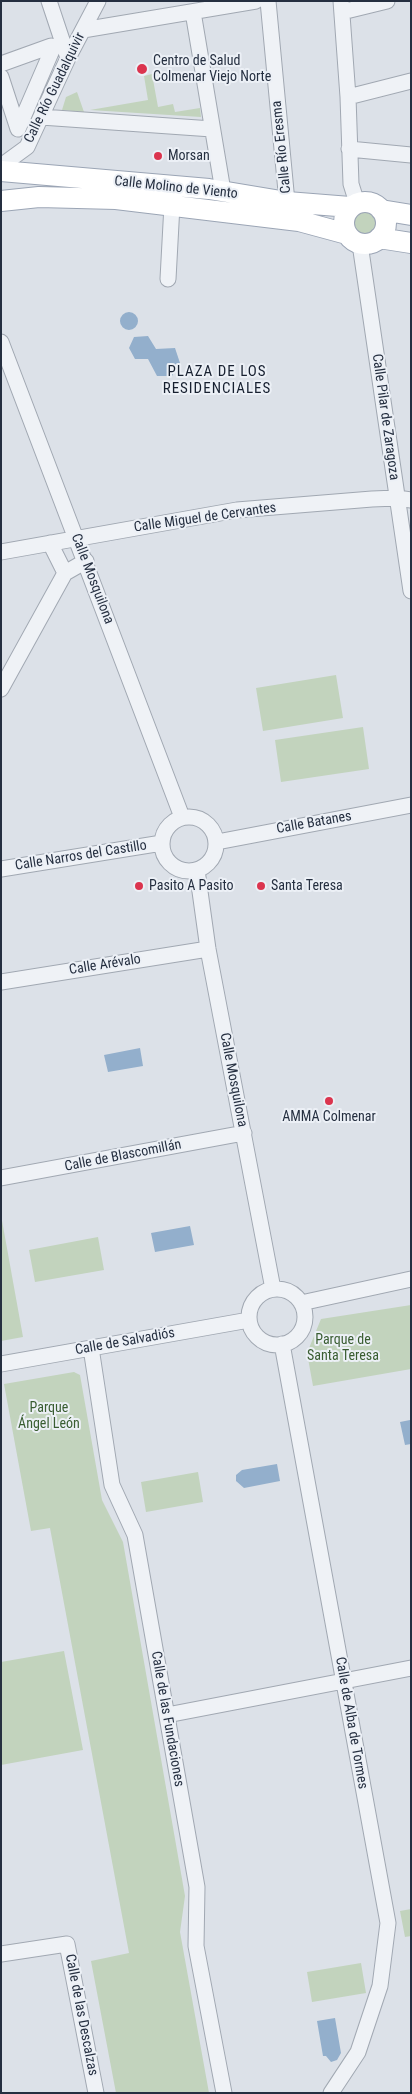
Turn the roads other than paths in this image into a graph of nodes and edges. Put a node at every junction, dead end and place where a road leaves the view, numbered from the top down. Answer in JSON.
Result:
{"nodes":[{"id":1,"x":49,"y":1,"type":"edge"},
{"id":2,"x":98,"y":1,"type":"edge"},
{"id":3,"x":256,"y":1,"type":"edge"},
{"id":4,"x":268,"y":1,"type":"edge"},
{"id":5,"x":387,"y":1,"type":"edge"},
{"id":6,"x":342,"y":7,"type":"edge"},
{"id":7,"x":193,"y":12,"type":"junction"},
{"id":8,"x":83,"y":30,"type":"junction"},
{"id":9,"x":68,"y":58,"type":"junction"},
{"id":10,"x":1,"y":64,"type":"edge"},
{"id":11,"x":1,"y":78,"type":"edge"},
{"id":12,"x":411,"y":81,"type":"edge"},
{"id":13,"x":348,"y":97,"type":"junction"},
{"id":14,"x":41,"y":117,"type":"junction"},
{"id":15,"x":212,"y":129,"type":"junction"},
{"id":16,"x":349,"y":149,"type":"junction"},
{"id":17,"x":411,"y":156,"type":"edge"},
{"id":18,"x":1,"y":166,"type":"edge"},
{"id":19,"x":1,"y":171,"type":"edge"},
{"id":20,"x":223,"y":191,"type":"junction"},
{"id":21,"x":1,"y":200,"type":"edge"},
{"id":22,"x":287,"y":202,"type":"junction"},
{"id":23,"x":172,"y":204,"type":"junction"},
{"id":24,"x":354,"y":205,"type":"junction"},
{"id":25,"x":382,"y":210,"type":"junction"},
{"id":26,"x":411,"y":215,"type":"edge"},
{"id":27,"x":379,"y":238,"type":"junction"},
{"id":28,"x":353,"y":239,"type":"junction"},
{"id":29,"x":411,"y":243,"type":"edge"},
{"id":30,"x":168,"y":279,"type":"dead end"},
{"id":31,"x":1,"y":342,"type":"edge"},
{"id":32,"x":404,"y":499,"type":"edge"},
{"id":33,"x":77,"y":538,"type":"junction"},
{"id":34,"x":50,"y":543,"type":"junction"},
{"id":35,"x":1,"y":552,"type":"edge"},
{"id":36,"x":86,"y":561,"type":"junction"},
{"id":37,"x":65,"y":573,"type":"junction"},
{"id":38,"x":411,"y":591,"type":"edge"},
{"id":39,"x":1,"y":689,"type":"edge"},
{"id":40,"x":411,"y":805,"type":"edge"},
{"id":41,"x":182,"y":817,"type":"junction"},
{"id":42,"x":217,"y":842,"type":"junction"},
{"id":43,"x":162,"y":843,"type":"junction"},
{"id":44,"x":1,"y":869,"type":"edge"},
{"id":45,"x":197,"y":870,"type":"junction"},
{"id":46,"x":208,"y":949,"type":"junction"},
{"id":47,"x":1,"y":982,"type":"edge"},
{"id":48,"x":244,"y":1133,"type":"junction"},
{"id":49,"x":1,"y":1178,"type":"edge"},
{"id":50,"x":411,"y":1279,"type":"edge"},
{"id":51,"x":273,"y":1289,"type":"junction"},
{"id":52,"x":301,"y":1303,"type":"junction"},
{"id":53,"x":249,"y":1320,"type":"junction"},
{"id":54,"x":282,"y":1344,"type":"junction"},
{"id":55,"x":92,"y":1348,"type":"junction"},
{"id":56,"x":1,"y":1364,"type":"edge"},
{"id":57,"x":411,"y":1668,"type":"edge"},
{"id":58,"x":343,"y":1680,"type":"junction"},
{"id":59,"x":167,"y":1715,"type":"junction"},
{"id":60,"x":1,"y":1954,"type":"edge"},
{"id":61,"x":96,"y":2093,"type":"edge"},
{"id":62,"x":224,"y":2093,"type":"edge"},
{"id":63,"x":330,"y":2093,"type":"edge"}],
"edges":[{"from":1,"to":9,"type":"street"},
{"from":2,"to":8,"type":"street","name":"Calle Río Guadalquivir"},
{"from":3,"to":7,"type":"street"},
{"from":4,"to":22,"type":"street","name":"Calle Río Eresma"},
{"from":5,"to":6,"type":"street"},
{"from":6,"to":13,"type":"street"},
{"from":7,"to":8,"type":"street"},
{"from":7,"to":15,"type":"street"},
{"from":8,"to":9,"type":"street","name":"Calle Río Guadalquivir"},
{"from":9,"to":14,"type":"street","name":"Calle Río Guadalquivir"},
{"from":10,"to":11,"type":"street"},
{"from":12,"to":13,"type":"street"},
{"from":13,"to":16,"type":"street"},
{"from":14,"to":15,"type":"street"},
{"from":14,"to":18,"type":"street","name":"Calle Río Guadalquivir"},
{"from":15,"to":20,"type":"street"},
{"from":16,"to":17,"type":"street"},
{"from":16,"to":24,"type":"street"},
{"from":19,"to":20,"type":"main road","name":"Calle Molino de Viento"},
{"from":20,"to":22,"type":"main road","name":"Calle Molino de Viento"},
{"from":21,"to":23,"type":"main road","name":"Calle Molino de Viento"},
{"from":22,"to":24,"type":"main road","name":"Calle Molino de Viento"},
{"from":23,"to":28,"type":"main road","name":"Calle Molino de Viento"},
{"from":23,"to":30,"type":"street"},
{"from":24,"to":25,"type":"main road"},
{"from":24,"to":28,"type":"main road"},
{"from":25,"to":26,"type":"main road"},
{"from":25,"to":27,"type":"main road"},
{"from":27,"to":28,"type":"main road"},
{"from":27,"to":29,"type":"main road"},
{"from":28,"to":32,"type":"street","name":"Calle Pilar de Zaragoza"},
{"from":31,"to":33,"type":"street","name":"Calle Mosquilona"},
{"from":32,"to":33,"type":"street","name":"Calle Miguel de Cervantes"},
{"from":32,"to":38,"type":"street","name":"Calle Pilar de Zaragoza"},
{"from":33,"to":34,"type":"street","name":"Calle Miguel de Cervantes"},
{"from":33,"to":36,"type":"street","name":"Calle Mosquilona"},
{"from":34,"to":35,"type":"street","name":"Calle Miguel de Cervantes"},
{"from":34,"to":37,"type":"street"},
{"from":36,"to":37,"type":"street"},
{"from":36,"to":41,"type":"street","name":"Calle Mosquilona"},
{"from":37,"to":39,"type":"street"},
{"from":40,"to":42,"type":"street","name":"Calle Batanes"},
{"from":41,"to":42,"type":"street"},
{"from":41,"to":43,"type":"street"},
{"from":42,"to":45,"type":"street"},
{"from":43,"to":44,"type":"street","name":"Calle Narros del Castillo"},
{"from":43,"to":45,"type":"street"},
{"from":45,"to":46,"type":"street","name":"Calle Mosquilona"},
{"from":46,"to":47,"type":"street","name":"Calle Arévalo"},
{"from":46,"to":48,"type":"street","name":"Calle Mosquilona"},
{"from":48,"to":49,"type":"street","name":"Calle de Blascomillán"},
{"from":48,"to":51,"type":"street","name":"Calle Mosquilona"},
{"from":50,"to":52,"type":"street"},
{"from":51,"to":52,"type":"street"},
{"from":51,"to":53,"type":"street"},
{"from":52,"to":54,"type":"street"},
{"from":53,"to":54,"type":"street"},
{"from":53,"to":55,"type":"street","name":"Calle de Salvadiós"},
{"from":54,"to":58,"type":"street","name":"Calle de Alba de Tormes"},
{"from":55,"to":56,"type":"street","name":"Calle de Salvadiós"},
{"from":55,"to":59,"type":"street","name":"Calle de las Fundaciones"},
{"from":57,"to":58,"type":"street"},
{"from":58,"to":59,"type":"street"},
{"from":58,"to":63,"type":"street","name":"Calle de Alba de Tormes"},
{"from":59,"to":62,"type":"street","name":"Calle de las Fundaciones"},
{"from":60,"to":61,"type":"street","name":"Calle de las Descalzas"}]}
